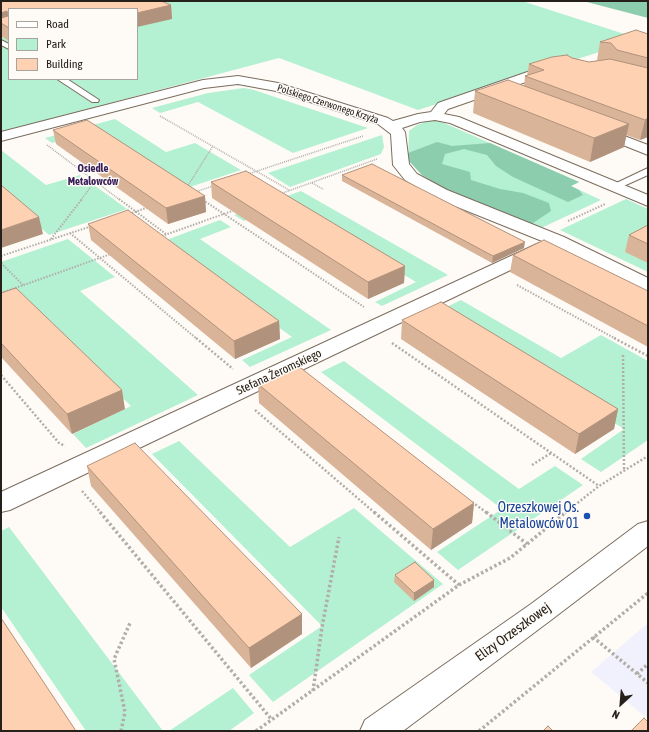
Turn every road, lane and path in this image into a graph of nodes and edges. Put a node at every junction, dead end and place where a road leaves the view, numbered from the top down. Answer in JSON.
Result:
{"nodes":[{"id":1,"x":568,"y":68,"type":"edge"},
{"id":2,"x":63,"y":80,"type":"edge"},
{"id":3,"x":490,"y":90,"type":"junction"},
{"id":4,"x":512,"y":98,"type":"edge"},
{"id":5,"x":95,"y":100,"type":"dead end"},
{"id":6,"x":159,"y":116,"type":"dead end"},
{"id":7,"x":435,"y":116,"type":"junction"},
{"id":8,"x":584,"y":125,"type":"edge"},
{"id":9,"x":392,"y":126,"type":"junction"},
{"id":10,"x":27,"y":130,"type":"junction"},
{"id":11,"x":1,"y":137,"type":"edge"},
{"id":12,"x":213,"y":146,"type":"junction"},
{"id":13,"x":648,"y":150,"type":"edge"},
{"id":14,"x":400,"y":151,"type":"junction"},
{"id":15,"x":648,"y":171,"type":"edge"},
{"id":16,"x":256,"y":172,"type":"junction"},
{"id":17,"x":244,"y":176,"type":"edge"},
{"id":18,"x":95,"y":181,"type":"junction"},
{"id":19,"x":311,"y":183,"type":"junction"},
{"id":20,"x":218,"y":184,"type":"edge"},
{"id":21,"x":613,"y":187,"type":"junction"},
{"id":22,"x":323,"y":189,"type":"dead end"},
{"id":23,"x":184,"y":191,"type":"edge"},
{"id":24,"x":289,"y":191,"type":"junction"},
{"id":25,"x":630,"y":193,"type":"junction"},
{"id":26,"x":275,"y":196,"type":"edge"},
{"id":27,"x":648,"y":201,"type":"edge"},
{"id":28,"x":151,"y":207,"type":"edge"},
{"id":29,"x":238,"y":209,"type":"edge"},
{"id":30,"x":136,"y":212,"type":"junction"},
{"id":31,"x":224,"y":214,"type":"junction"},
{"id":32,"x":122,"y":216,"type":"edge"},
{"id":33,"x":92,"y":226,"type":"edge"},
{"id":34,"x":70,"y":233,"type":"junction"},
{"id":35,"x":167,"y":234,"type":"junction"},
{"id":36,"x":549,"y":237,"type":"junction"},
{"id":37,"x":51,"y":240,"type":"junction"},
{"id":38,"x":152,"y":240,"type":"edge"},
{"id":39,"x":115,"y":253,"type":"edge"},
{"id":40,"x":1,"y":256,"type":"edge"},
{"id":41,"x":100,"y":258,"type":"junction"},
{"id":42,"x":1,"y":263,"type":"edge"},
{"id":43,"x":514,"y":284,"type":"dead end"},
{"id":44,"x":23,"y":285,"type":"junction"},
{"id":45,"x":648,"y":286,"type":"edge"},
{"id":46,"x":1,"y":293,"type":"edge"},
{"id":47,"x":368,"y":309,"type":"dead end"},
{"id":48,"x":385,"y":339,"type":"dead end"},
{"id":49,"x":623,"y":355,"type":"dead end"},
{"id":50,"x":648,"y":356,"type":"edge"},
{"id":51,"x":237,"y":372,"type":"dead end"},
{"id":52,"x":248,"y":404,"type":"dead end"},
{"id":53,"x":551,"y":453,"type":"junction"},
{"id":54,"x":648,"y":456,"type":"edge"},
{"id":55,"x":532,"y":465,"type":"dead end"},
{"id":56,"x":624,"y":470,"type":"junction"},
{"id":57,"x":599,"y":486,"type":"junction"},
{"id":58,"x":80,"y":490,"type":"dead end"},
{"id":59,"x":471,"y":501,"type":"edge"},
{"id":60,"x":1,"y":503,"type":"edge"},
{"id":61,"x":648,"y":531,"type":"edge"},
{"id":62,"x":339,"y":537,"type":"dead end"},
{"id":63,"x":527,"y":544,"type":"junction"},
{"id":64,"x":459,"y":586,"type":"junction"},
{"id":65,"x":648,"y":593,"type":"edge"},
{"id":66,"x":130,"y":623,"type":"dead end"},
{"id":67,"x":593,"y":637,"type":"junction"},
{"id":68,"x":648,"y":664,"type":"edge"},
{"id":69,"x":637,"y":674,"type":"junction"},
{"id":70,"x":648,"y":682,"type":"edge"},
{"id":71,"x":313,"y":691,"type":"junction"},
{"id":72,"x":272,"y":720,"type":"junction"},
{"id":73,"x":121,"y":731,"type":"edge"},
{"id":74,"x":256,"y":731,"type":"edge"},
{"id":75,"x":377,"y":731,"type":"edge"},
{"id":76,"x":479,"y":731,"type":"edge"}],
"edges":[{"from":1,"to":3,"type":"street"},
{"from":2,"to":5,"type":"lane"},
{"from":3,"to":4,"type":"street"},
{"from":3,"to":7,"type":"street"},
{"from":6,"to":12,"type":"path"},
{"from":7,"to":9,"type":"street"},
{"from":7,"to":21,"type":"street"},
{"from":8,"to":13,"type":"street"},
{"from":9,"to":10,"type":"street","name":"Polskiego Czerwonego Krzyża"},
{"from":9,"to":14,"type":"street","name":"Polskiego Czerwonego Krzyża"},
{"from":9,"to":16,"type":"path"},
{"from":10,"to":11,"type":"street","name":"Polskiego Czerwonego Krzyża"},
{"from":10,"to":18,"type":"path"},
{"from":12,"to":16,"type":"path"},
{"from":12,"to":23,"type":"path"},
{"from":14,"to":19,"type":"path"},
{"from":14,"to":36,"type":"street","name":"Polskiego Czerwonego Krzyża"},
{"from":15,"to":21,"type":"lane"},
{"from":16,"to":17,"type":"path"},
{"from":16,"to":24,"type":"path"},
{"from":18,"to":30,"type":"path"},
{"from":18,"to":37,"type":"path"},
{"from":19,"to":22,"type":"path"},
{"from":19,"to":24,"type":"path"},
{"from":20,"to":31,"type":"path"},
{"from":21,"to":25,"type":"street"},
{"from":24,"to":26,"type":"path"},
{"from":25,"to":27,"type":"street"},
{"from":25,"to":36,"type":"path"},
{"from":28,"to":30,"type":"path"},
{"from":29,"to":31,"type":"path"},
{"from":30,"to":32,"type":"path"},
{"from":30,"to":35,"type":"path"},
{"from":31,"to":35,"type":"path"},
{"from":31,"to":47,"type":"path"},
{"from":33,"to":34,"type":"path"},
{"from":34,"to":37,"type":"path"},
{"from":34,"to":41,"type":"path"},
{"from":35,"to":38,"type":"path"},
{"from":36,"to":45,"type":"street","name":"Polskiego Czerwonego Krzyża"},
{"from":36,"to":60,"type":"street","name":"Stefana Żeromskiego"},
{"from":37,"to":40,"type":"path"},
{"from":39,"to":41,"type":"path"},
{"from":41,"to":44,"type":"path"},
{"from":41,"to":51,"type":"path"},
{"from":42,"to":44,"type":"path"},
{"from":43,"to":50,"type":"path"},
{"from":44,"to":46,"type":"path"},
{"from":48,"to":53,"type":"path"},
{"from":49,"to":56,"type":"path"},
{"from":52,"to":64,"type":"path"},
{"from":53,"to":55,"type":"path"},
{"from":53,"to":57,"type":"path"},
{"from":54,"to":56,"type":"path"},
{"from":56,"to":57,"type":"path"},
{"from":57,"to":63,"type":"path"},
{"from":58,"to":72,"type":"path"},
{"from":59,"to":63,"type":"path"},
{"from":61,"to":75,"type":"street","name":"Elizy Orzeszkowej"},
{"from":62,"to":71,"type":"path"},
{"from":63,"to":64,"type":"path"},
{"from":64,"to":71,"type":"path"},
{"from":65,"to":67,"type":"path"},
{"from":66,"to":73,"type":"path"},
{"from":67,"to":69,"type":"path"},
{"from":67,"to":76,"type":"path"},
{"from":68,"to":69,"type":"path"},
{"from":69,"to":70,"type":"path"},
{"from":71,"to":72,"type":"path"},
{"from":72,"to":74,"type":"path"}]}
